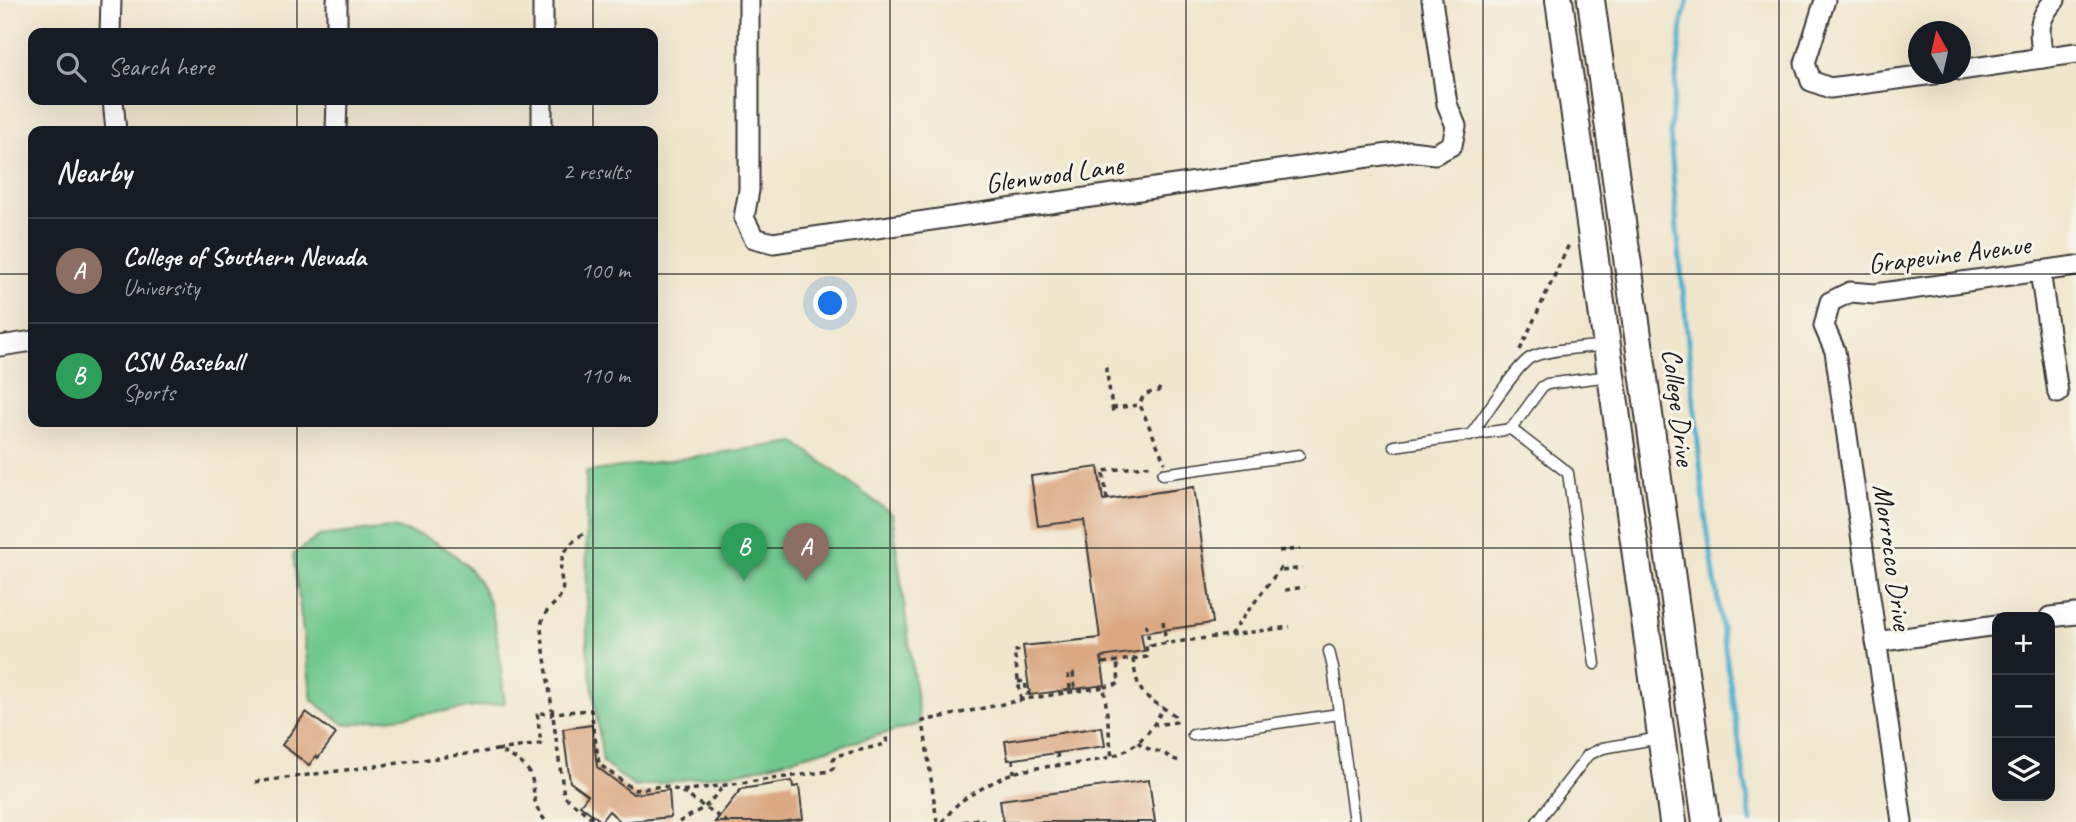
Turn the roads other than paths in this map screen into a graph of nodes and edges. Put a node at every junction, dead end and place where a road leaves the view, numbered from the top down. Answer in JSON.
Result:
{"nodes":[{"id":1,"x":111,"y":0,"type":"edge"},
{"id":2,"x":337,"y":0,"type":"edge"},
{"id":3,"x":543,"y":0,"type":"edge"},
{"id":4,"x":749,"y":0,"type":"edge"},
{"id":5,"x":1432,"y":0,"type":"edge"},
{"id":6,"x":1559,"y":0,"type":"edge"},
{"id":7,"x":1591,"y":0,"type":"edge"},
{"id":8,"x":1825,"y":0,"type":"edge"},
{"id":9,"x":2055,"y":0,"type":"edge"},
{"id":10,"x":110,"y":28,"type":"edge"},
{"id":11,"x":337,"y":28,"type":"edge"},
{"id":12,"x":543,"y":28,"type":"edge"},
{"id":13,"x":2076,"y":53,"type":"edge"},
{"id":14,"x":2043,"y":58,"type":"junction"},
{"id":15,"x":1971,"y":69,"type":"edge"},
{"id":16,"x":1908,"y":78,"type":"edge"},
{"id":17,"x":113,"y":105,"type":"edge"},
{"id":18,"x":337,"y":105,"type":"edge"},
{"id":19,"x":542,"y":105,"type":"edge"},
{"id":20,"x":116,"y":126,"type":"edge"},
{"id":21,"x":337,"y":126,"type":"edge"},
{"id":22,"x":542,"y":126,"type":"edge"},
{"id":23,"x":2076,"y":266,"type":"edge"},
{"id":24,"x":2040,"y":271,"type":"junction"},
{"id":25,"x":1830,"y":302,"type":"joint"},
{"id":26,"x":1639,"y":341,"type":"junction"},
{"id":27,"x":28,"y":342,"type":"edge"},
{"id":28,"x":1606,"y":345,"type":"junction"},
{"id":29,"x":0,"y":346,"type":"edge"},
{"id":30,"x":1643,"y":370,"type":"junction"},
{"id":31,"x":1610,"y":376,"type":"junction"},
{"id":32,"x":2058,"y":393,"type":"dead end"},
{"id":33,"x":1511,"y":429,"type":"junction"},
{"id":34,"x":1469,"y":436,"type":"junction"},
{"id":35,"x":1394,"y":446,"type":"dead end"},
{"id":36,"x":1299,"y":455,"type":"dead end"},
{"id":37,"x":1165,"y":468,"type":"road end"},
{"id":38,"x":2076,"y":614,"type":"edge"},
{"id":39,"x":2055,"y":616,"type":"edge"},
{"id":40,"x":1992,"y":626,"type":"edge"},
{"id":41,"x":1876,"y":642,"type":"junction"},
{"id":42,"x":1329,"y":651,"type":"dead end"},
{"id":43,"x":1595,"y":664,"type":"dead end"},
{"id":44,"x":1339,"y":714,"type":"junction"},
{"id":45,"x":1193,"y":735,"type":"dead end"},
{"id":46,"x":1661,"y":738,"type":"junction"},
{"id":47,"x":1354,"y":822,"type":"edge"},
{"id":48,"x":1537,"y":822,"type":"edge"},
{"id":49,"x":1673,"y":822,"type":"edge"},
{"id":50,"x":1706,"y":822,"type":"edge"},
{"id":51,"x":1902,"y":822,"type":"edge"}],
"edges":[{"from":1,"to":10,"type":"street"},
{"from":2,"to":11,"type":"street"},
{"from":3,"to":12,"type":"street"},
{"from":4,"to":5,"type":"street","name":"Glenwood Lane"},
{"from":6,"to":28,"type":"main road"},
{"from":7,"to":26,"type":"main road","name":"College Drive"},
{"from":8,"to":16,"type":"street"},
{"from":9,"to":14,"type":"street"},
{"from":13,"to":14,"type":"street"},
{"from":14,"to":15,"type":"street"},
{"from":17,"to":20,"type":"street"},
{"from":18,"to":21,"type":"street"},
{"from":19,"to":22,"type":"street"},
{"from":23,"to":24,"type":"street","name":"Grapevine Avenue"},
{"from":24,"to":25,"type":"street","name":"Grapevine Avenue"},
{"from":24,"to":32,"type":"street"},
{"from":25,"to":41,"type":"street","name":"Morrocco Drive"},
{"from":26,"to":28,"type":"main road"},
{"from":26,"to":30,"type":"main road","name":"College Drive"},
{"from":27,"to":29,"type":"street"},
{"from":28,"to":31,"type":"main road"},
{"from":28,"to":34,"type":"lane"},
{"from":30,"to":31,"type":"main road"},
{"from":30,"to":50,"type":"main road","name":"College Drive"},
{"from":31,"to":33,"type":"lane"},
{"from":31,"to":46,"type":"main road"},
{"from":33,"to":34,"type":"lane"},
{"from":33,"to":43,"type":"lane"},
{"from":34,"to":35,"type":"lane"},
{"from":36,"to":37,"type":"lane"},
{"from":38,"to":39,"type":"street"},
{"from":40,"to":41,"type":"street"},
{"from":41,"to":51,"type":"street","name":"Morrocco Drive"},
{"from":42,"to":44,"type":"lane"},
{"from":44,"to":45,"type":"lane"},
{"from":44,"to":47,"type":"lane"},
{"from":46,"to":48,"type":"lane"},
{"from":46,"to":49,"type":"main road"}]}
